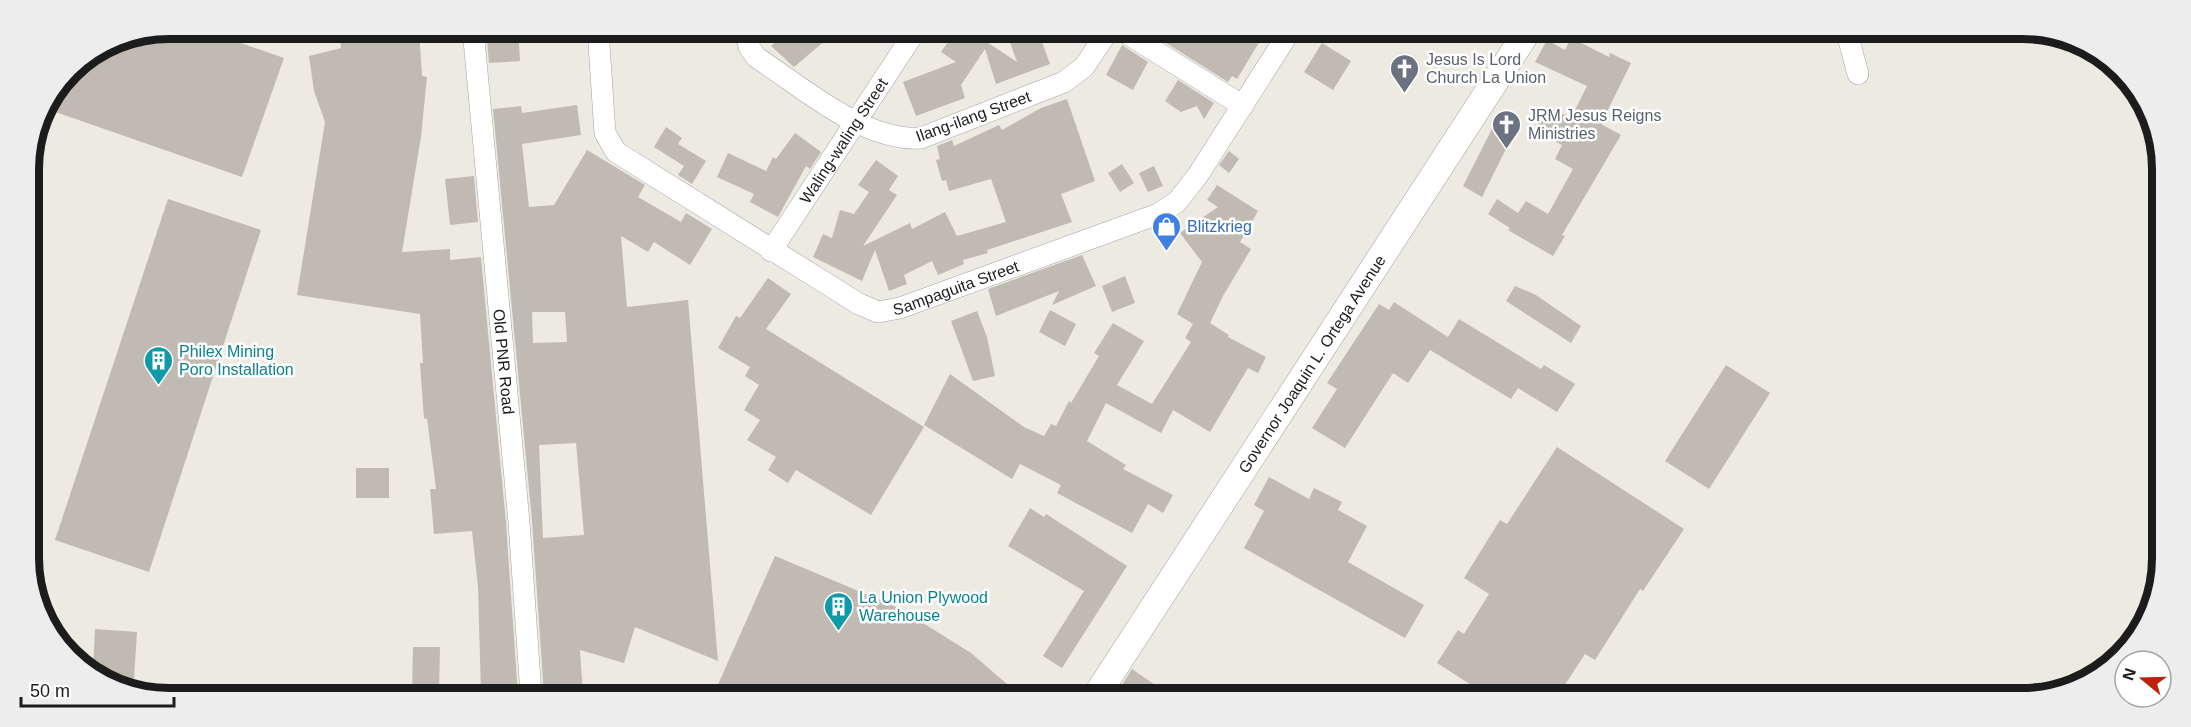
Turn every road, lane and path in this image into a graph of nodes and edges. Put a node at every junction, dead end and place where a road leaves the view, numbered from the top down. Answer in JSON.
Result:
{"nodes":[{"id":1,"x":474,"y":39,"type":"edge"},
{"id":2,"x":599,"y":39,"type":"edge"},
{"id":3,"x":748,"y":39,"type":"edge"},
{"id":4,"x":910,"y":39,"type":"edge"},
{"id":5,"x":1103,"y":39,"type":"edge"},
{"id":6,"x":1136,"y":39,"type":"edge"},
{"id":7,"x":1285,"y":39,"type":"edge"},
{"id":8,"x":1522,"y":39,"type":"edge"},
{"id":9,"x":1849,"y":39,"type":"edge"},
{"id":10,"x":1858,"y":74,"type":"dead end"},
{"id":11,"x":1243,"y":105,"type":"junction"},
{"id":12,"x":857,"y":123,"type":"junction"},
{"id":13,"x":771,"y":251,"type":"junction"},
{"id":14,"x":531,"y":688,"type":"edge"},
{"id":15,"x":1101,"y":688,"type":"edge"}],
"edges":[{"from":1,"to":14,"type":"street","name":"Old PNR Road"},
{"from":2,"to":13,"type":"street","name":"Sampaguita Street"},
{"from":3,"to":12,"type":"street","name":"Ilang-ilang Street"},
{"from":4,"to":12,"type":"street","name":"Waling-waling Street"},
{"from":5,"to":12,"type":"street","name":"Ilang-ilang Street"},
{"from":6,"to":11,"type":"street"},
{"from":7,"to":11,"type":"street","name":"Sampaguita Street"},
{"from":8,"to":15,"type":"street","name":"Governor Joaquin L. Ortega Avenue"},
{"from":9,"to":10,"type":"street"},
{"from":11,"to":13,"type":"street","name":"Sampaguita Street"},
{"from":12,"to":13,"type":"street","name":"Waling-waling Street"}]}
